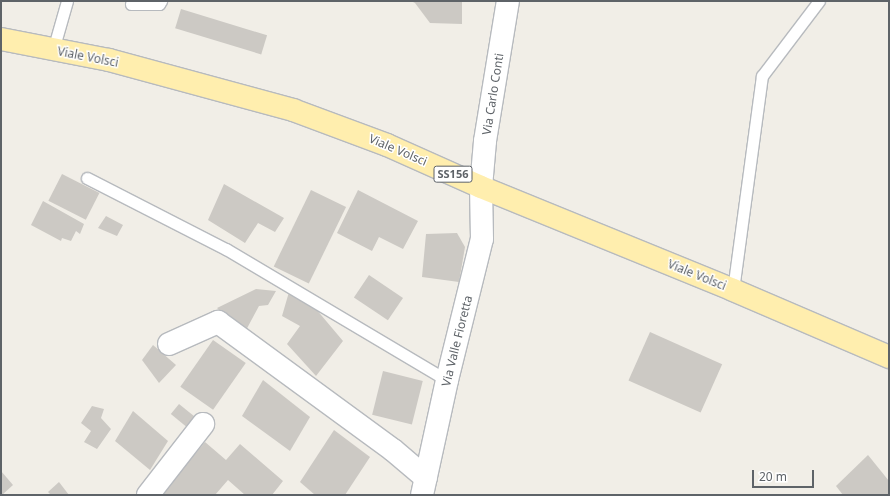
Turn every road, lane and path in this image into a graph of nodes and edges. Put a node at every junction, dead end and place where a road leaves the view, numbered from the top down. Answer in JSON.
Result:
{"nodes":[{"id":1,"x":67,"y":1,"type":"edge"},
{"id":2,"x":161,"y":1,"type":"edge"},
{"id":3,"x":508,"y":1,"type":"edge"},
{"id":4,"x":819,"y":1,"type":"edge"},
{"id":5,"x":131,"y":4,"type":"dead end"},
{"id":6,"x":1,"y":39,"type":"edge"},
{"id":7,"x":53,"y":50,"type":"junction"},
{"id":8,"x":87,"y":178,"type":"dead end"},
{"id":9,"x":481,"y":187,"type":"junction"},
{"id":10,"x":733,"y":290,"type":"junction"},
{"id":11,"x":169,"y":344,"type":"dead end"},
{"id":12,"x":889,"y":357,"type":"edge"},
{"id":13,"x":447,"y":380,"type":"junction"},
{"id":14,"x":203,"y":424,"type":"dead end"},
{"id":15,"x":424,"y":486,"type":"edge"},
{"id":16,"x":148,"y":495,"type":"edge"}],
"edges":[{"from":1,"to":7,"type":"lane"},
{"from":2,"to":5,"type":"lane"},
{"from":3,"to":9,"type":"street","name":"Via Carlo Conti"},
{"from":4,"to":10,"type":"lane"},
{"from":6,"to":7,"type":"main road","name":"Viale Volsci","number":"SS156"},
{"from":7,"to":9,"type":"main road","name":"Viale Volsci","number":"SS156"},
{"from":8,"to":13,"type":"lane"},
{"from":9,"to":10,"type":"main road","name":"Viale Volsci","number":"SS156"},
{"from":9,"to":13,"type":"street","name":"Via Valle Fioretta"},
{"from":10,"to":12,"type":"main road","name":"Viale Volsci","number":"SS156"},
{"from":11,"to":15,"type":"street"},
{"from":13,"to":15,"type":"street","name":"Via Valle Fioretta"},
{"from":14,"to":16,"type":"street"}]}
